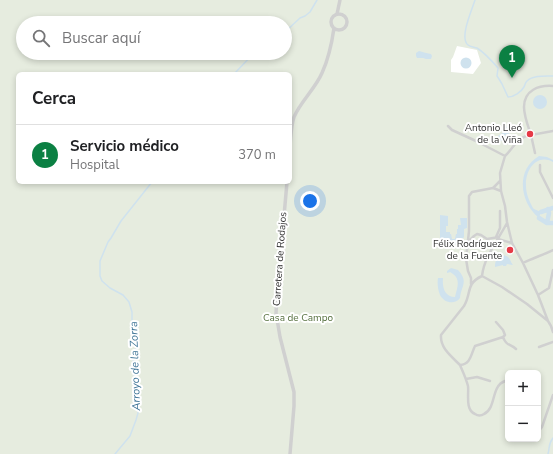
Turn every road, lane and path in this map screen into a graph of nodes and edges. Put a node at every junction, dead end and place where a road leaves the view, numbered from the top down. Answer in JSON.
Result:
{"nodes":[{"id":1,"x":340,"y":0,"type":"edge"},
{"id":2,"x":337,"y":14,"type":"junction"},
{"id":3,"x":334,"y":28,"type":"junction"},
{"id":4,"x":553,"y":86,"type":"edge"},
{"id":5,"x":292,"y":126,"type":"edge"},
{"id":6,"x":448,"y":126,"type":"dead end"},
{"id":7,"x":553,"y":131,"type":"edge"},
{"id":8,"x":546,"y":133,"type":"junction"},
{"id":9,"x":531,"y":135,"type":"junction"},
{"id":10,"x":553,"y":135,"type":"edge"},
{"id":11,"x":535,"y":153,"type":"dead end"},
{"id":12,"x":505,"y":156,"type":"junction"},
{"id":13,"x":540,"y":165,"type":"dead end"},
{"id":14,"x":500,"y":181,"type":"junction"},
{"id":15,"x":286,"y":184,"type":"edge"},
{"id":16,"x":493,"y":188,"type":"junction"},
{"id":17,"x":501,"y":191,"type":"junction"},
{"id":18,"x":553,"y":198,"type":"edge"},
{"id":19,"x":500,"y":211,"type":"dead end"},
{"id":20,"x":507,"y":222,"type":"junction"},
{"id":21,"x":498,"y":238,"type":"junction"},
{"id":22,"x":468,"y":242,"type":"junction"},
{"id":23,"x":512,"y":243,"type":"junction"},
{"id":24,"x":552,"y":251,"type":"edge"},
{"id":25,"x":553,"y":255,"type":"edge"},
{"id":26,"x":523,"y":263,"type":"junction"},
{"id":27,"x":553,"y":270,"type":"edge"},
{"id":28,"x":482,"y":276,"type":"junction"},
{"id":29,"x":471,"y":284,"type":"junction"},
{"id":30,"x":538,"y":295,"type":"junction"},
{"id":31,"x":548,"y":321,"type":"junction"},
{"id":32,"x":496,"y":322,"type":"dead end"},
{"id":33,"x":552,"y":325,"type":"edge"},
{"id":34,"x":553,"y":332,"type":"edge"},
{"id":35,"x":503,"y":337,"type":"junction"},
{"id":36,"x":553,"y":342,"type":"edge"},
{"id":37,"x":539,"y":347,"type":"dead end"},
{"id":38,"x":516,"y":349,"type":"dead end"},
{"id":39,"x":460,"y":365,"type":"junction"},
{"id":40,"x":466,"y":379,"type":"junction"},
{"id":41,"x":490,"y":381,"type":"dead end"},
{"id":42,"x":505,"y":381,"type":"edge"},
{"id":43,"x":553,"y":395,"type":"edge"},
{"id":44,"x":541,"y":428,"type":"edge"},
{"id":45,"x":290,"y":454,"type":"edge"}],
"edges":[{"from":1,"to":2,"type":"street"},
{"from":2,"to":3,"type":"street"},
{"from":2,"to":3,"type":"street"},
{"from":3,"to":5,"type":"street"},
{"from":4,"to":9,"type":"street"},
{"from":6,"to":12,"type":"street"},
{"from":7,"to":8,"type":"street"},
{"from":8,"to":9,"type":"street"},
{"from":8,"to":10,"type":"street"},
{"from":9,"to":11,"type":"street"},
{"from":9,"to":12,"type":"street"},
{"from":12,"to":14,"type":"street"},
{"from":13,"to":18,"type":"street"},
{"from":14,"to":16,"type":"street"},
{"from":14,"to":17,"type":"street"},
{"from":15,"to":45,"type":"street","name":"Carretera de Rodajos"},
{"from":16,"to":17,"type":"street"},
{"from":16,"to":22,"type":"street"},
{"from":17,"to":20,"type":"street"},
{"from":19,"to":21,"type":"street"},
{"from":20,"to":21,"type":"street"},
{"from":20,"to":23,"type":"street"},
{"from":21,"to":22,"type":"street"},
{"from":21,"to":23,"type":"street"},
{"from":21,"to":28,"type":"street"},
{"from":22,"to":29,"type":"street"},
{"from":23,"to":26,"type":"street"},
{"from":24,"to":25,"type":"street"},
{"from":24,"to":26,"type":"street"},
{"from":26,"to":30,"type":"street"},
{"from":27,"to":30,"type":"street"},
{"from":28,"to":29,"type":"street"},
{"from":28,"to":31,"type":"street"},
{"from":29,"to":39,"type":"street"},
{"from":30,"to":31,"type":"street"},
{"from":31,"to":33,"type":"street"},
{"from":32,"to":35,"type":"street"},
{"from":33,"to":34,"type":"street"},
{"from":35,"to":38,"type":"street"},
{"from":35,"to":39,"type":"street"},
{"from":36,"to":37,"type":"street"},
{"from":39,"to":40,"type":"street"},
{"from":40,"to":41,"type":"street"},
{"from":40,"to":42,"type":"street"},
{"from":43,"to":44,"type":"street"}]}
